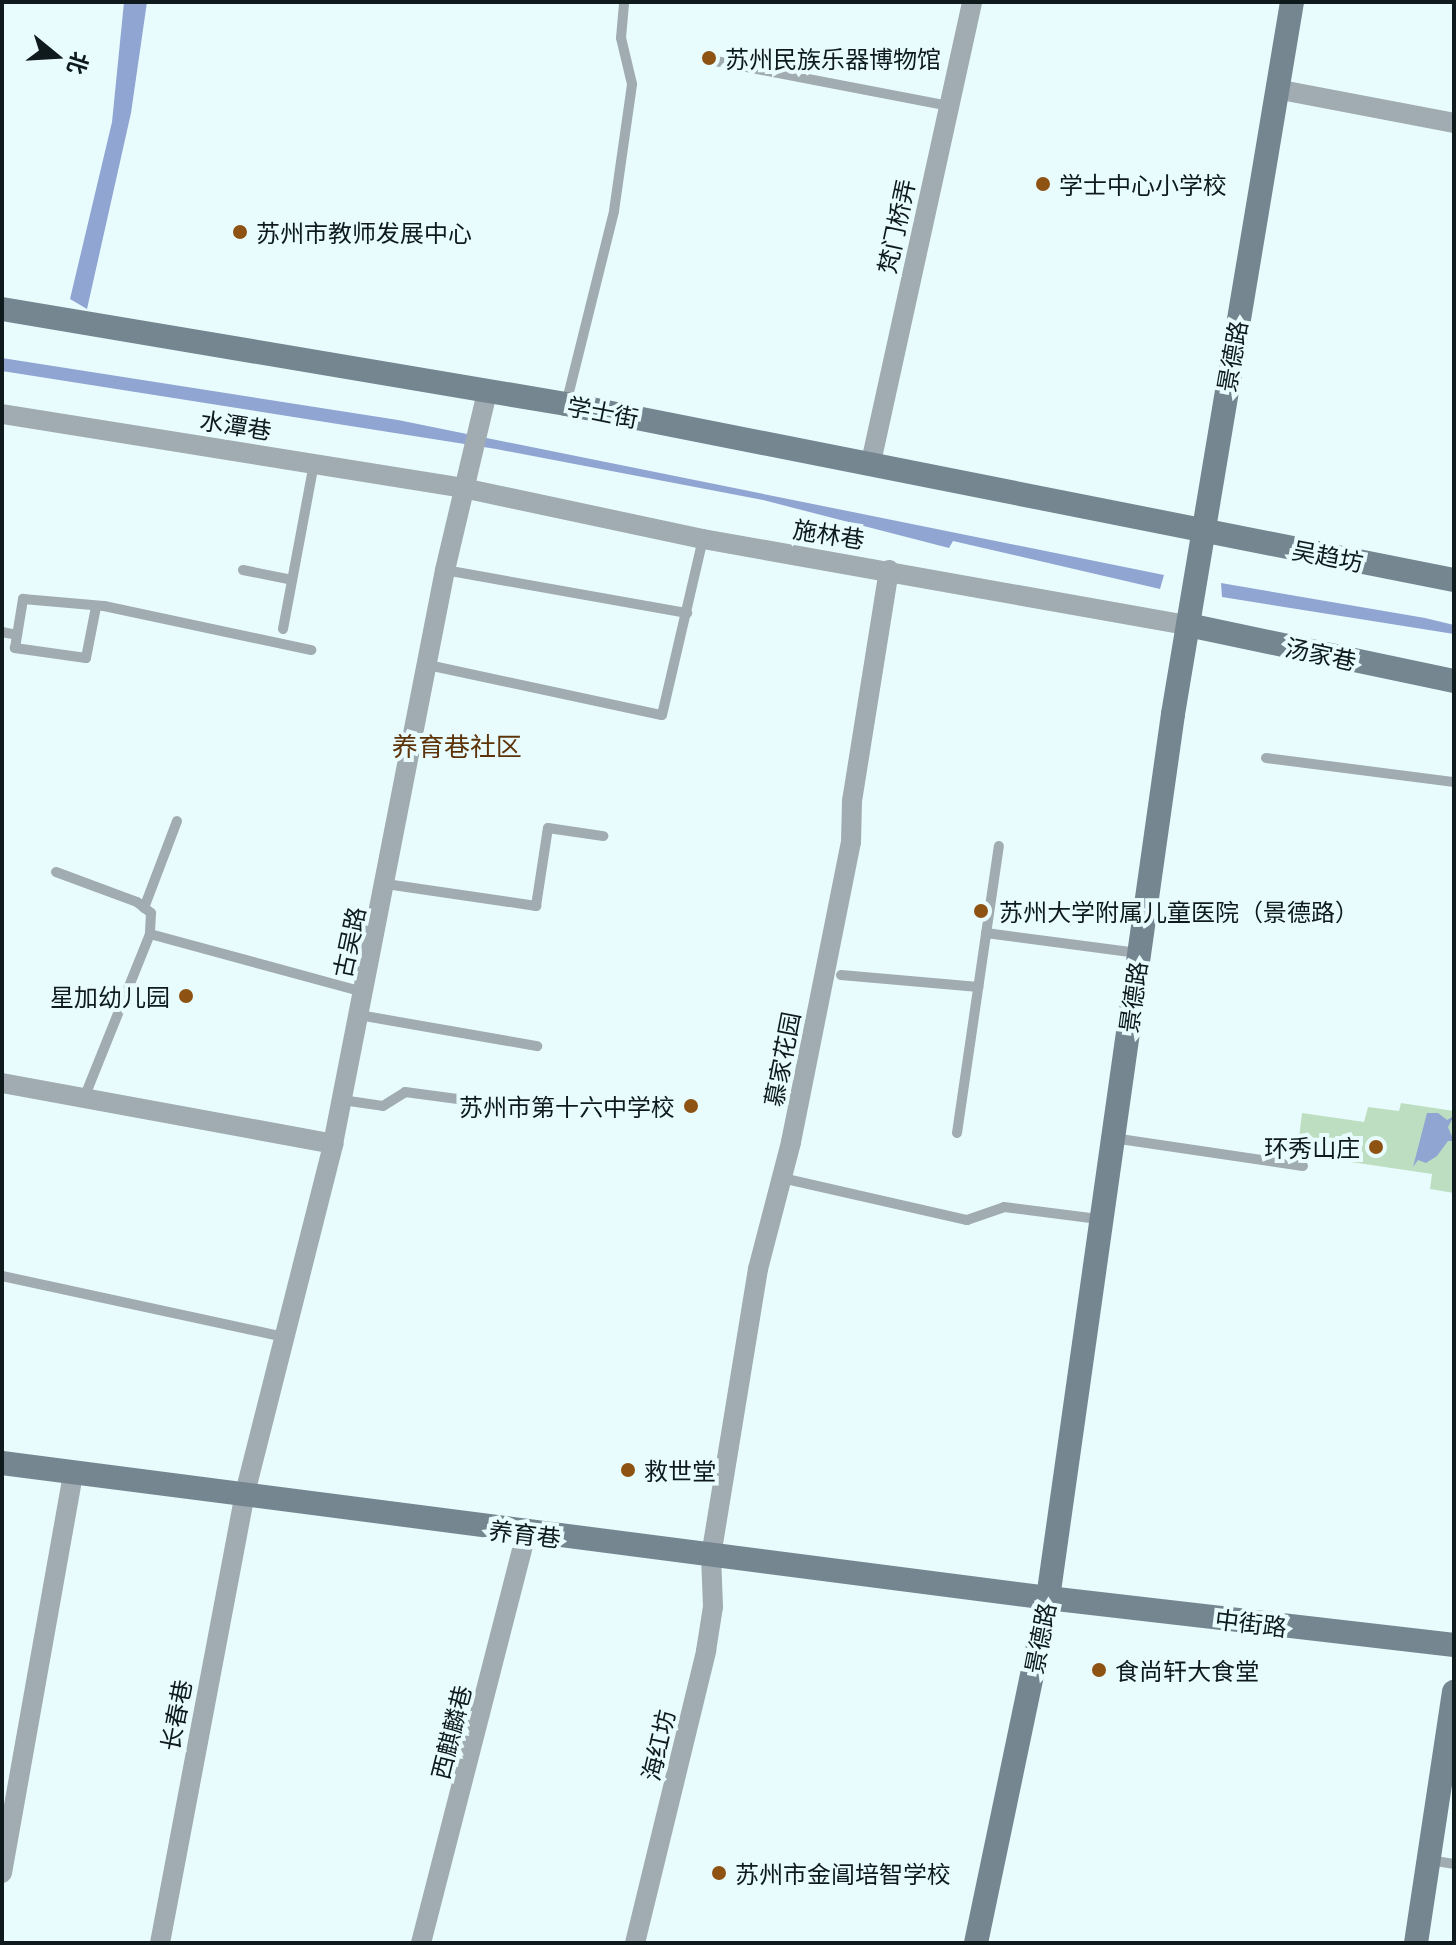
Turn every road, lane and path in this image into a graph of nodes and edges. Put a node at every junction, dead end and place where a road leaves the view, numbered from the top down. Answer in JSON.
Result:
{"nodes":[{"id":1,"x":624,"y":2,"type":"edge"},
{"id":2,"x":972,"y":2,"type":"edge"},
{"id":3,"x":1292,"y":2,"type":"edge"},
{"id":4,"x":705,"y":59,"type":"dead end"},
{"id":5,"x":1276,"y":89,"type":"junction"},
{"id":6,"x":948,"y":106,"type":"junction"},
{"id":7,"x":1454,"y":123,"type":"edge"},
{"id":8,"x":2,"y":309,"type":"edge"},
{"id":9,"x":484,"y":402,"type":"junction"},
{"id":10,"x":566,"y":404,"type":"junction"},
{"id":11,"x":2,"y":414,"type":"edge"},
{"id":12,"x":871,"y":462,"type":"junction"},
{"id":13,"x":314,"y":463,"type":"junction"},
{"id":14,"x":463,"y":488,"type":"junction"},
{"id":15,"x":1201,"y":531,"type":"junction"},
{"id":16,"x":703,"y":539,"type":"junction"},
{"id":17,"x":243,"y":570,"type":"dead end"},
{"id":18,"x":445,"y":570,"type":"junction"},
{"id":19,"x":889,"y":570,"type":"junction"},
{"id":20,"x":292,"y":580,"type":"junction"},
{"id":21,"x":1454,"y":580,"type":"edge"},
{"id":22,"x":96,"y":607,"type":"junction"},
{"id":23,"x":687,"y":613,"type":"junction"},
{"id":24,"x":1188,"y":625,"type":"junction"},
{"id":25,"x":283,"y":629,"type":"dead end"},
{"id":26,"x":2,"y":632,"type":"edge"},
{"id":27,"x":17,"y":635,"type":"junction"},
{"id":28,"x":311,"y":650,"type":"dead end"},
{"id":29,"x":428,"y":665,"type":"junction"},
{"id":30,"x":1454,"y":681,"type":"edge"},
{"id":31,"x":1266,"y":758,"type":"dead end"},
{"id":32,"x":1454,"y":782,"type":"edge"},
{"id":33,"x":177,"y":821,"type":"dead end"},
{"id":34,"x":603,"y":836,"type":"dead end"},
{"id":35,"x":999,"y":846,"type":"dead end"},
{"id":36,"x":56,"y":872,"type":"dead end"},
{"id":37,"x":386,"y":884,"type":"junction"},
{"id":38,"x":144,"y":908,"type":"junction"},
{"id":39,"x":986,"y":933,"type":"junction"},
{"id":40,"x":150,"y":934,"type":"junction"},
{"id":41,"x":1138,"y":953,"type":"junction"},
{"id":42,"x":841,"y":975,"type":"dead end"},
{"id":43,"x":978,"y":987,"type":"junction"},
{"id":44,"x":364,"y":992,"type":"junction"},
{"id":45,"x":359,"y":1015,"type":"junction"},
{"id":46,"x":537,"y":1046,"type":"dead end"},
{"id":47,"x":2,"y":1083,"type":"edge"},
{"id":48,"x":84,"y":1098,"type":"junction"},
{"id":49,"x":342,"y":1100,"type":"junction"},
{"id":50,"x":540,"y":1110,"type":"dead end"},
{"id":51,"x":957,"y":1133,"type":"dead end"},
{"id":52,"x":1111,"y":1138,"type":"junction"},
{"id":53,"x":333,"y":1144,"type":"junction"},
{"id":54,"x":1303,"y":1166,"type":"dead end"},
{"id":55,"x":782,"y":1178,"type":"junction"},
{"id":56,"x":1098,"y":1219,"type":"junction"},
{"id":57,"x":2,"y":1276,"type":"edge"},
{"id":58,"x":285,"y":1337,"type":"junction"},
{"id":59,"x":2,"y":1463,"type":"edge"},
{"id":60,"x":73,"y":1474,"type":"junction"},
{"id":61,"x":244,"y":1497,"type":"junction"},
{"id":62,"x":526,"y":1533,"type":"junction"},
{"id":63,"x":711,"y":1556,"type":"junction"},
{"id":64,"x":1048,"y":1598,"type":"junction"},
{"id":65,"x":1454,"y":1645,"type":"edge"},
{"id":66,"x":1454,"y":1692,"type":"edge"},
{"id":67,"x":1429,"y":1860,"type":"junction"},
{"id":68,"x":1454,"y":1864,"type":"edge"},
{"id":69,"x":2,"y":1873,"type":"edge"},
{"id":70,"x":160,"y":1943,"type":"edge"},
{"id":71,"x":421,"y":1943,"type":"edge"},
{"id":72,"x":635,"y":1943,"type":"edge"},
{"id":73,"x":976,"y":1943,"type":"edge"},
{"id":74,"x":1416,"y":1943,"type":"edge"}],
"edges":[{"from":1,"to":10,"type":"lane"},
{"from":2,"to":6,"type":"street","name":"梵门桥弄"},
{"from":3,"to":5,"type":"main road","name":"景德路"},
{"from":4,"to":6,"type":"lane"},
{"from":5,"to":7,"type":"street"},
{"from":5,"to":15,"type":"main road","name":"景德路"},
{"from":6,"to":12,"type":"street","name":"梵门桥弄"},
{"from":8,"to":9,"type":"main road","name":"学士街"},
{"from":9,"to":10,"type":"main road","name":"学士街"},
{"from":9,"to":14,"type":"street","name":"古吴路"},
{"from":10,"to":12,"type":"main road","name":"学士街"},
{"from":11,"to":13,"type":"street","name":"水潭巷"},
{"from":12,"to":15,"type":"main road","name":"学士街"},
{"from":13,"to":14,"type":"street","name":"水潭巷"},
{"from":13,"to":20,"type":"lane"},
{"from":14,"to":16,"type":"street","name":"施林巷"},
{"from":14,"to":18,"type":"street","name":"古吴路"},
{"from":15,"to":21,"type":"main road","name":"吴趋坊"},
{"from":15,"to":24,"type":"main road","name":"景德路"},
{"from":16,"to":19,"type":"street","name":"施林巷"},
{"from":16,"to":23,"type":"lane"},
{"from":17,"to":20,"type":"lane"},
{"from":18,"to":23,"type":"lane"},
{"from":18,"to":29,"type":"street","name":"古吴路"},
{"from":19,"to":24,"type":"street","name":"施林巷"},
{"from":19,"to":55,"type":"street","name":"慕家花园"},
{"from":20,"to":25,"type":"lane"},
{"from":22,"to":27,"type":"lane"},
{"from":22,"to":27,"type":"lane"},
{"from":22,"to":28,"type":"lane"},
{"from":23,"to":29,"type":"lane"},
{"from":24,"to":30,"type":"main road","name":"汤家巷"},
{"from":24,"to":41,"type":"main road","name":"景德路"},
{"from":26,"to":27,"type":"lane"},
{"from":29,"to":37,"type":"street","name":"古吴路"},
{"from":31,"to":32,"type":"lane"},
{"from":33,"to":38,"type":"lane"},
{"from":34,"to":37,"type":"lane"},
{"from":35,"to":39,"type":"lane"},
{"from":36,"to":38,"type":"lane"},
{"from":37,"to":44,"type":"street","name":"古吴路"},
{"from":38,"to":40,"type":"lane"},
{"from":39,"to":41,"type":"lane"},
{"from":39,"to":43,"type":"lane"},
{"from":40,"to":44,"type":"lane"},
{"from":40,"to":48,"type":"lane"},
{"from":41,"to":52,"type":"main road","name":"景德路"},
{"from":42,"to":43,"type":"lane"},
{"from":43,"to":51,"type":"lane"},
{"from":44,"to":45,"type":"street","name":"古吴路"},
{"from":45,"to":46,"type":"lane"},
{"from":45,"to":49,"type":"street","name":"古吴路"},
{"from":47,"to":48,"type":"street"},
{"from":48,"to":53,"type":"street"},
{"from":49,"to":50,"type":"lane"},
{"from":49,"to":53,"type":"street","name":"古吴路"},
{"from":52,"to":54,"type":"lane"},
{"from":52,"to":56,"type":"main road","name":"景德路"},
{"from":53,"to":58,"type":"street","name":"古吴路"},
{"from":55,"to":56,"type":"lane"},
{"from":55,"to":63,"type":"street","name":"慕家花园"},
{"from":56,"to":64,"type":"main road","name":"景德路"},
{"from":57,"to":58,"type":"lane"},
{"from":58,"to":61,"type":"street","name":"古吴路"},
{"from":59,"to":60,"type":"main road","name":"养育巷"},
{"from":60,"to":61,"type":"main road","name":"养育巷"},
{"from":60,"to":69,"type":"street"},
{"from":61,"to":62,"type":"main road","name":"养育巷"},
{"from":61,"to":70,"type":"street","name":"长春巷"},
{"from":62,"to":63,"type":"main road","name":"养育巷"},
{"from":62,"to":71,"type":"street","name":"西麒麟巷"},
{"from":63,"to":64,"type":"main road","name":"养育巷"},
{"from":63,"to":72,"type":"street","name":"海红坊"},
{"from":64,"to":65,"type":"main road","name":"中街路"},
{"from":64,"to":73,"type":"main road","name":"景德路"},
{"from":66,"to":67,"type":"main road"},
{"from":67,"to":68,"type":"lane"},
{"from":67,"to":74,"type":"main road"}]}
